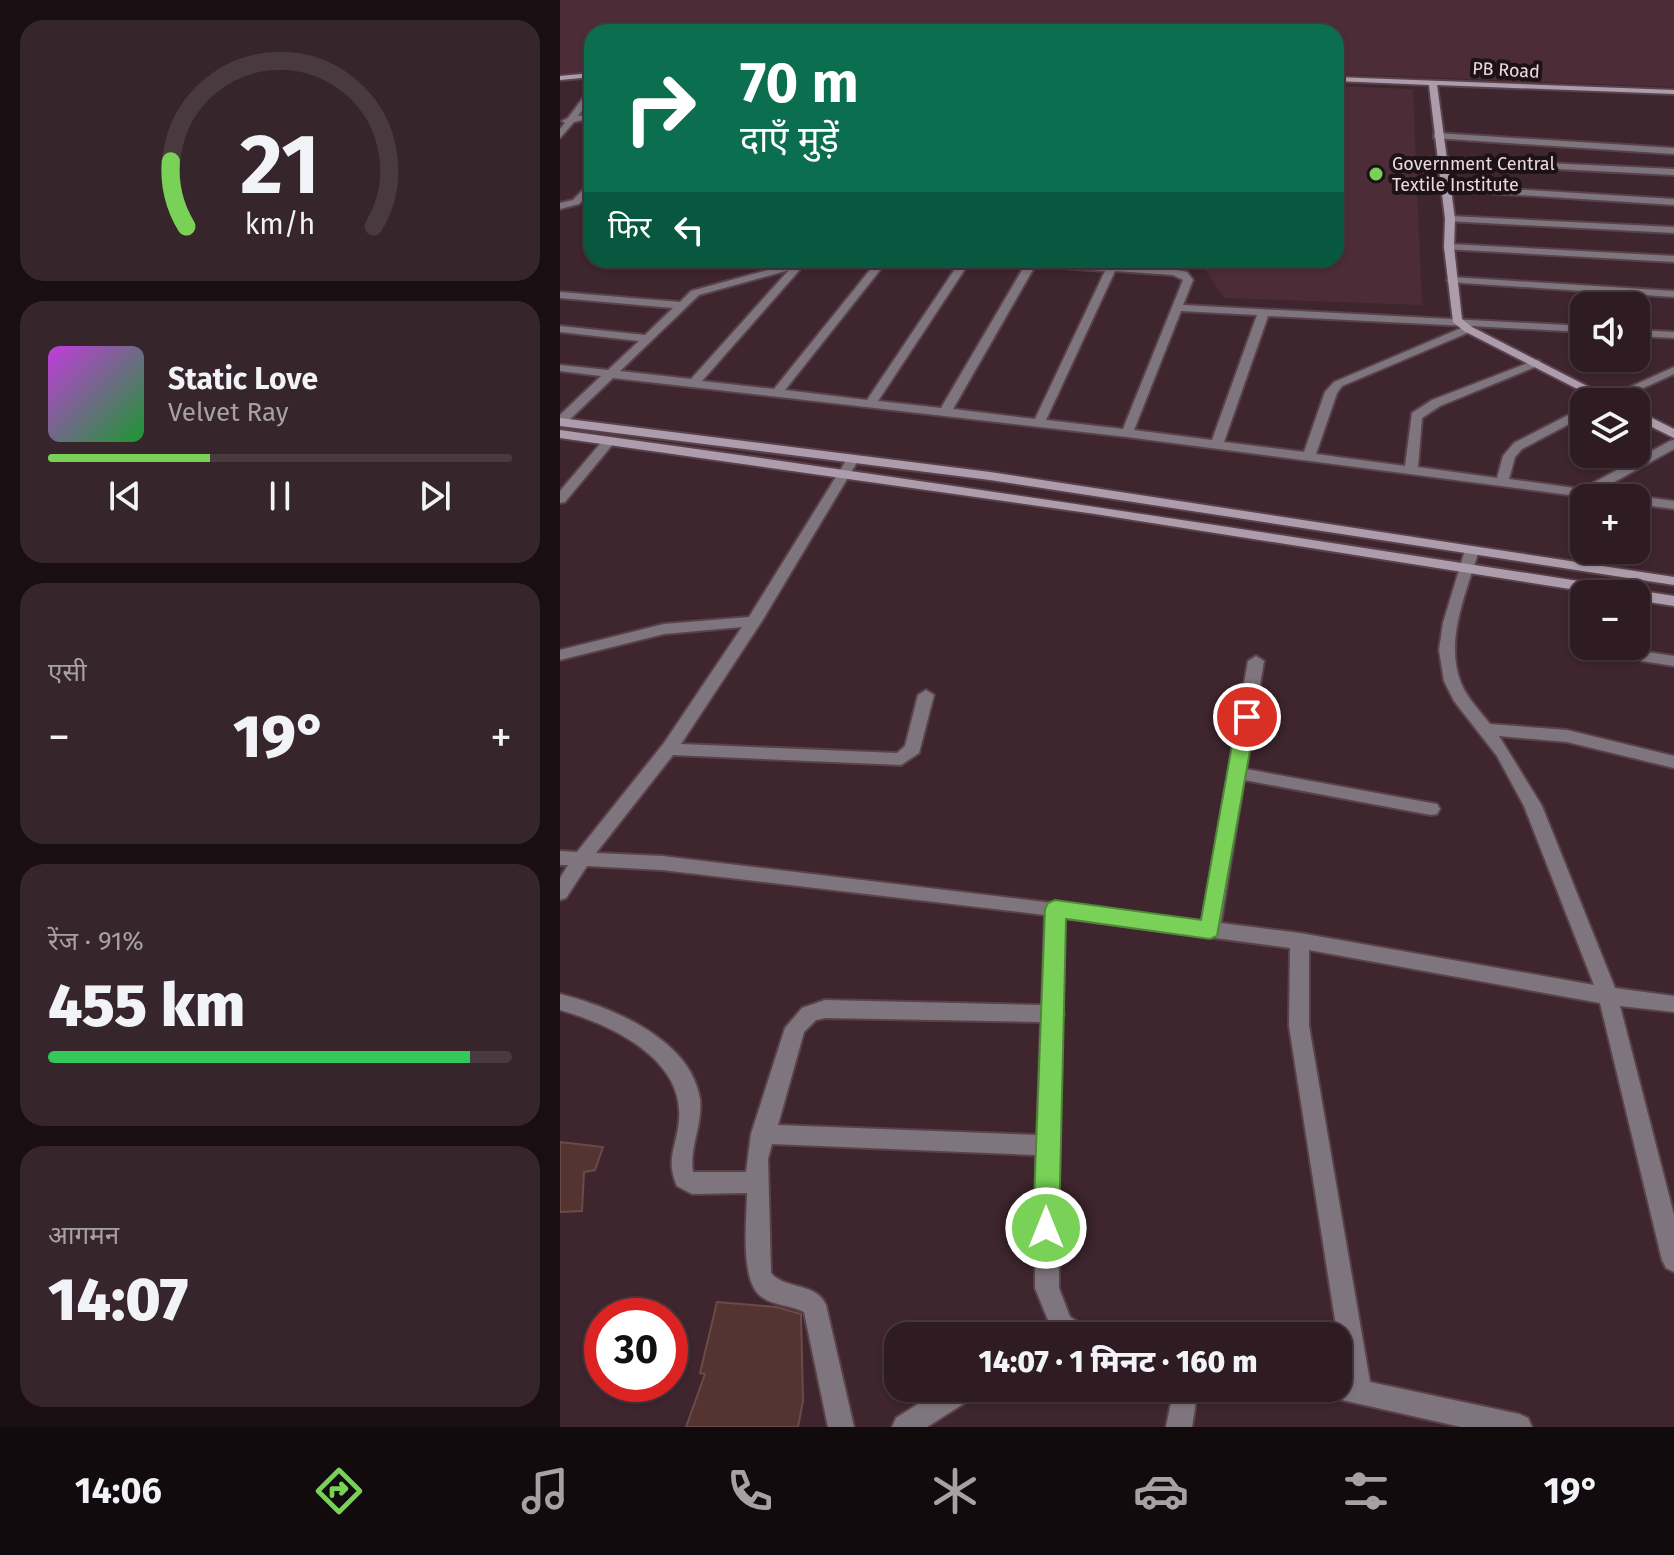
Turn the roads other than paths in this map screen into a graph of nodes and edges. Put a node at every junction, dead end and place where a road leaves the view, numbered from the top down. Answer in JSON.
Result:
{"nodes":[{"id":1,"x":584,"y":76,"type":"edge"},
{"id":2,"x":560,"y":78,"type":"edge"},
{"id":3,"x":1344,"y":79,"type":"edge"},
{"id":4,"x":1433,"y":82,"type":"junction"},
{"id":5,"x":1674,"y":92,"type":"edge"},
{"id":6,"x":584,"y":101,"type":"edge"},
{"id":7,"x":565,"y":121,"type":"edge"},
{"id":8,"x":560,"y":135,"type":"edge"},
{"id":9,"x":1437,"y":136,"type":"junction"},
{"id":10,"x":1674,"y":151,"type":"edge"},
{"id":11,"x":1441,"y":161,"type":"junction"},
{"id":12,"x":1674,"y":172,"type":"edge"},
{"id":13,"x":1445,"y":188,"type":"junction"},
{"id":14,"x":584,"y":193,"type":"edge"},
{"id":15,"x":1674,"y":202,"type":"edge"},
{"id":16,"x":560,"y":206,"type":"edge"},
{"id":17,"x":1450,"y":219,"type":"junction"},
{"id":18,"x":1674,"y":230,"type":"edge"},
{"id":19,"x":1449,"y":247,"type":"junction"},
{"id":20,"x":1674,"y":259,"type":"edge"},
{"id":21,"x":782,"y":268,"type":"edge"},
{"id":22,"x":797,"y":268,"type":"edge"},
{"id":23,"x":877,"y":268,"type":"edge"},
{"id":24,"x":961,"y":268,"type":"edge"},
{"id":25,"x":1029,"y":268,"type":"edge"},
{"id":26,"x":1111,"y":268,"type":"joint"},
{"id":27,"x":1452,"y":280,"type":"junction"},
{"id":28,"x":1674,"y":294,"type":"edge"},
{"id":29,"x":560,"y":295,"type":"edge"},
{"id":30,"x":679,"y":305,"type":"junction"},
{"id":31,"x":1177,"y":308,"type":"junction"},
{"id":32,"x":1264,"y":311,"type":"junction"},
{"id":33,"x":1457,"y":320,"type":"junction"},
{"id":34,"x":1570,"y":328,"type":"edge"},
{"id":35,"x":560,"y":329,"type":"edge"},
{"id":36,"x":1468,"y":329,"type":"junction"},
{"id":37,"x":1650,"y":334,"type":"edge"},
{"id":38,"x":1674,"y":335,"type":"edge"},
{"id":39,"x":645,"y":338,"type":"junction"},
{"id":40,"x":1536,"y":363,"type":"junction"},
{"id":41,"x":560,"y":368,"type":"edge"},
{"id":42,"x":1674,"y":370,"type":"edge"},
{"id":43,"x":608,"y":374,"type":"junction"},
{"id":44,"x":695,"y":382,"type":"junction"},
{"id":45,"x":1583,"y":388,"type":"edge"},
{"id":46,"x":1636,"y":388,"type":"edge"},
{"id":47,"x":778,"y":391,"type":"junction"},
{"id":48,"x":871,"y":402,"type":"junction"},
{"id":49,"x":945,"y":412,"type":"junction"},
{"id":50,"x":1570,"y":418,"type":"edge"},
{"id":51,"x":1650,"y":421,"type":"edge"},
{"id":52,"x":560,"y":422,"type":"edge"},
{"id":53,"x":1039,"y":423,"type":"junction"},
{"id":54,"x":1127,"y":433,"type":"junction"},
{"id":55,"x":560,"y":434,"type":"edge"},
{"id":56,"x":1674,"y":434,"type":"edge"},
{"id":57,"x":640,"y":439,"type":"junction"},
{"id":58,"x":609,"y":441,"type":"junction"},
{"id":59,"x":1674,"y":444,"type":"edge"},
{"id":60,"x":1217,"y":445,"type":"junction"},
{"id":61,"x":749,"y":446,"type":"junction"},
{"id":62,"x":738,"y":458,"type":"junction"},
{"id":63,"x":1308,"y":458,"type":"junction"},
{"id":64,"x":848,"y":466,"type":"junction"},
{"id":65,"x":1411,"y":471,"type":"junction"},
{"id":66,"x":990,"y":476,"type":"junction"},
{"id":67,"x":1502,"y":482,"type":"junction"},
{"id":68,"x":1601,"y":484,"type":"edge"},
{"id":69,"x":1570,"y":491,"type":"edge"},
{"id":70,"x":979,"y":492,"type":"junction"},
{"id":71,"x":560,"y":499,"type":"edge"},
{"id":72,"x":1650,"y":502,"type":"edge"},
{"id":73,"x":1674,"y":505,"type":"edge"},
{"id":74,"x":1471,"y":559,"type":"junction"},
{"id":75,"x":1570,"y":581,"type":"edge"},
{"id":76,"x":1674,"y":581,"type":"edge"},
{"id":77,"x":1650,"y":597,"type":"edge"},
{"id":78,"x":1674,"y":601,"type":"edge"},
{"id":79,"x":755,"y":621,"type":"junction"},
{"id":80,"x":560,"y":655,"type":"edge"},
{"id":81,"x":1650,"y":657,"type":"edge"},
{"id":82,"x":1256,"y":661,"type":"dead end"},
{"id":83,"x":1674,"y":661,"type":"edge"},
{"id":84,"x":926,"y":695,"type":"dead end"},
{"id":85,"x":1486,"y":729,"type":"junction"},
{"id":86,"x":669,"y":749,"type":"junction"},
{"id":87,"x":1674,"y":762,"type":"edge"},
{"id":88,"x":1237,"y":773,"type":"junction"},
{"id":89,"x":1431,"y":809,"type":"dead end"},
{"id":90,"x":560,"y":858,"type":"edge"},
{"id":91,"x":580,"y":858,"type":"junction"},
{"id":92,"x":560,"y":893,"type":"edge"},
{"id":93,"x":1055,"y":909,"type":"junction"},
{"id":94,"x":1210,"y":930,"type":"junction"},
{"id":95,"x":1300,"y":941,"type":"junction"},
{"id":96,"x":1608,"y":996,"type":"junction"},
{"id":97,"x":560,"y":1002,"type":"edge"},
{"id":98,"x":1674,"y":1004,"type":"edge"},
{"id":99,"x":1054,"y":1014,"type":"junction"},
{"id":100,"x":762,"y":1134,"type":"junction"},
{"id":101,"x":1047,"y":1145,"type":"junction"},
{"id":102,"x":755,"y":1182,"type":"junction"},
{"id":103,"x":1674,"y":1260,"type":"edge"},
{"id":104,"x":1059,"y":1322,"type":"edge"},
{"id":105,"x":1340,"y":1322,"type":"edge"},
{"id":106,"x":1352,"y":1391,"type":"edge"},
{"id":107,"x":943,"y":1402,"type":"edge"},
{"id":108,"x":1183,"y":1402,"type":"edge"},
{"id":109,"x":841,"y":1427,"type":"edge"},
{"id":110,"x":905,"y":1427,"type":"edge"},
{"id":111,"x":1179,"y":1427,"type":"edge"},
{"id":112,"x":1519,"y":1427,"type":"edge"}],
"edges":[{"from":1,"to":2,"type":"street"},
{"from":3,"to":4,"type":"street","name":"PB Road"},
{"from":4,"to":5,"type":"street","name":"PB Road"},
{"from":4,"to":9,"type":"street"},
{"from":6,"to":7,"type":"street"},
{"from":7,"to":8,"type":"street"},
{"from":9,"to":10,"type":"street"},
{"from":9,"to":11,"type":"street"},
{"from":11,"to":12,"type":"street"},
{"from":11,"to":13,"type":"street"},
{"from":13,"to":15,"type":"street"},
{"from":13,"to":17,"type":"street"},
{"from":14,"to":16,"type":"street"},
{"from":17,"to":18,"type":"street"},
{"from":17,"to":19,"type":"street"},
{"from":19,"to":20,"type":"street"},
{"from":19,"to":27,"type":"street"},
{"from":21,"to":30,"type":"street"},
{"from":22,"to":44,"type":"street"},
{"from":23,"to":47,"type":"street"},
{"from":24,"to":48,"type":"street"},
{"from":25,"to":49,"type":"street"},
{"from":26,"to":31,"type":"street"},
{"from":26,"to":53,"type":"street"},
{"from":27,"to":28,"type":"street"},
{"from":27,"to":33,"type":"street"},
{"from":29,"to":30,"type":"street"},
{"from":30,"to":39,"type":"street"},
{"from":31,"to":32,"type":"street"},
{"from":31,"to":54,"type":"street"},
{"from":32,"to":33,"type":"street"},
{"from":32,"to":60,"type":"street"},
{"from":33,"to":34,"type":"street"},
{"from":33,"to":36,"type":"street"},
{"from":35,"to":39,"type":"street"},
{"from":36,"to":40,"type":"street"},
{"from":36,"to":63,"type":"street"},
{"from":37,"to":38,"type":"street"},
{"from":39,"to":43,"type":"street"},
{"from":40,"to":45,"type":"street"},
{"from":40,"to":65,"type":"street"},
{"from":41,"to":43,"type":"street"},
{"from":42,"to":46,"type":"street"},
{"from":43,"to":44,"type":"street"},
{"from":43,"to":52,"type":"street"},
{"from":44,"to":47,"type":"street"},
{"from":47,"to":48,"type":"street"},
{"from":48,"to":49,"type":"street"},
{"from":49,"to":53,"type":"street"},
{"from":50,"to":67,"type":"street"},
{"from":51,"to":56,"type":"street"},
{"from":52,"to":57,"type":"street"},
{"from":53,"to":54,"type":"street"},
{"from":54,"to":60,"type":"street"},
{"from":55,"to":58,"type":"street"},
{"from":57,"to":58,"type":"street"},
{"from":57,"to":61,"type":"street"},
{"from":57,"to":62,"type":"street"},
{"from":58,"to":71,"type":"street"},
{"from":59,"to":68,"type":"street"},
{"from":60,"to":63,"type":"street"},
{"from":61,"to":62,"type":"street"},
{"from":61,"to":64,"type":"street"},
{"from":62,"to":64,"type":"street"},
{"from":63,"to":65,"type":"street"},
{"from":64,"to":66,"type":"street"},
{"from":64,"to":70,"type":"street"},
{"from":64,"to":79,"type":"street"},
{"from":65,"to":67,"type":"street"},
{"from":66,"to":70,"type":"street"},
{"from":66,"to":74,"type":"street"},
{"from":67,"to":69,"type":"street"},
{"from":70,"to":74,"type":"street"},
{"from":72,"to":73,"type":"street"},
{"from":74,"to":75,"type":"street"},
{"from":74,"to":76,"type":"street"},
{"from":74,"to":85,"type":"street"},
{"from":77,"to":78,"type":"street"},
{"from":79,"to":80,"type":"street"},
{"from":79,"to":86,"type":"street"},
{"from":81,"to":83,"type":"street"},
{"from":82,"to":88,"type":"street"},
{"from":84,"to":86,"type":"street"},
{"from":85,"to":87,"type":"street"},
{"from":85,"to":96,"type":"street"},
{"from":86,"to":91,"type":"street"},
{"from":88,"to":89,"type":"street"},
{"from":88,"to":94,"type":"street"},
{"from":90,"to":91,"type":"street"},
{"from":91,"to":92,"type":"street"},
{"from":91,"to":93,"type":"street"},
{"from":93,"to":94,"type":"street"},
{"from":93,"to":99,"type":"street"},
{"from":94,"to":95,"type":"street"},
{"from":95,"to":96,"type":"street"},
{"from":95,"to":105,"type":"street"},
{"from":96,"to":98,"type":"street"},
{"from":96,"to":103,"type":"street"},
{"from":97,"to":102,"type":"street"},
{"from":99,"to":100,"type":"street"},
{"from":99,"to":101,"type":"street"},
{"from":100,"to":101,"type":"street"},
{"from":100,"to":102,"type":"street"},
{"from":101,"to":104,"type":"street"},
{"from":102,"to":109,"type":"street"},
{"from":106,"to":112,"type":"street"},
{"from":107,"to":110,"type":"street"},
{"from":108,"to":111,"type":"street"}]}
